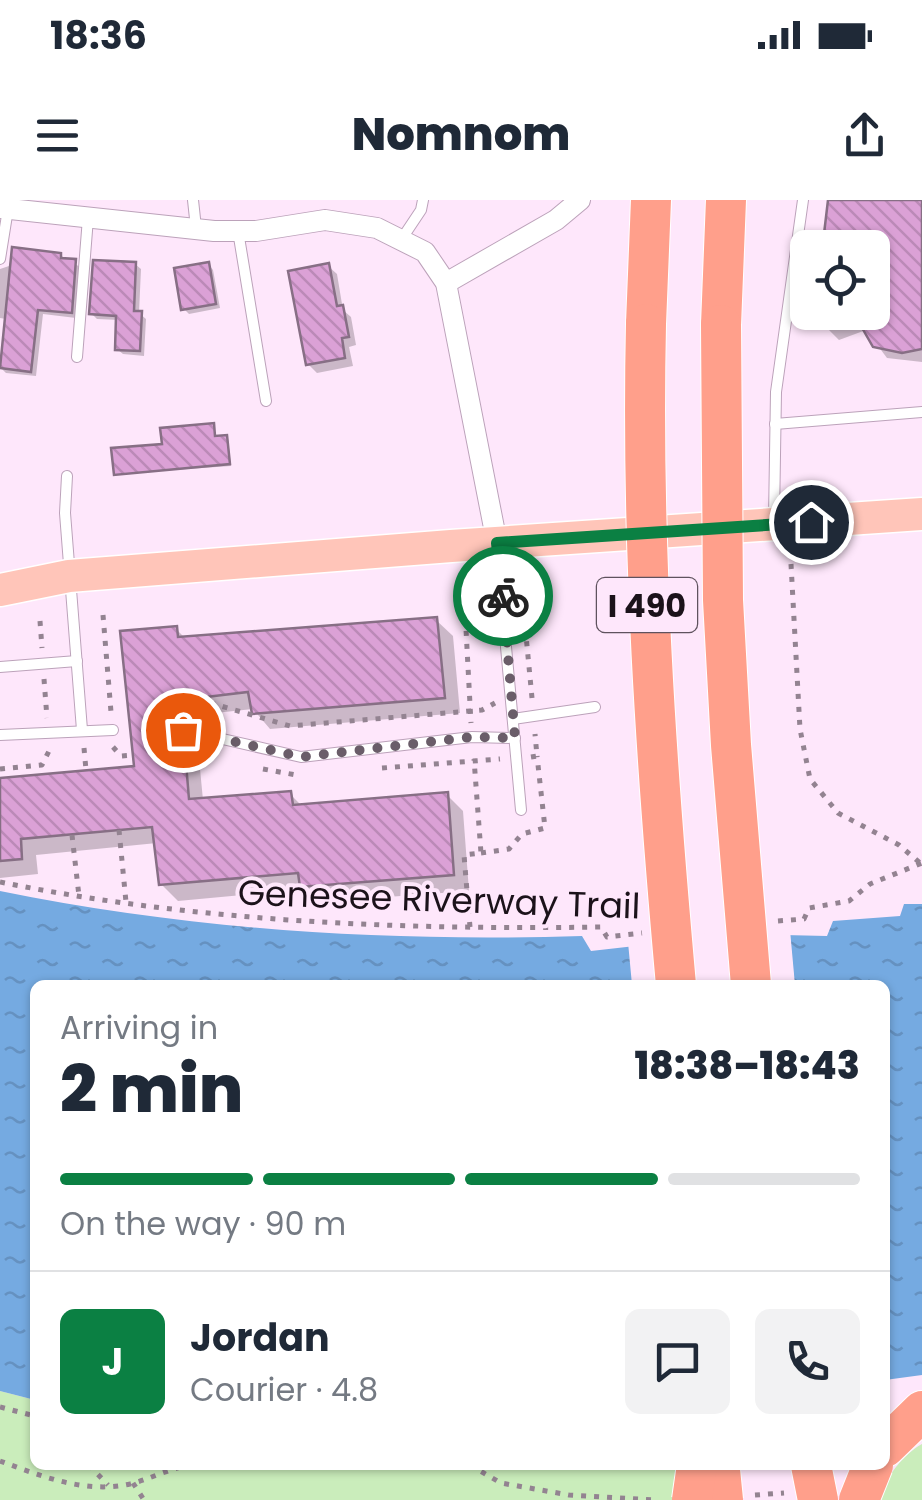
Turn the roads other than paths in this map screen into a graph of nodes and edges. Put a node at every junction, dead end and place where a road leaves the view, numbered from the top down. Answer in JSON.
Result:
{"nodes":[{"id":1,"x":193,"y":200,"type":"edge"},
{"id":2,"x":422,"y":200,"type":"edge"},
{"id":3,"x":580,"y":200,"type":"edge"},
{"id":4,"x":651,"y":200,"type":"edge"},
{"id":5,"x":726,"y":200,"type":"edge"},
{"id":6,"x":803,"y":200,"type":"edge"},
{"id":7,"x":64,"y":208,"type":"edge"},
{"id":8,"x":4,"y":209,"type":"edge"},
{"id":9,"x":88,"y":218,"type":"junction"},
{"id":10,"x":196,"y":229,"type":"junction"},
{"id":11,"x":238,"y":231,"type":"junction"},
{"id":12,"x":401,"y":240,"type":"junction"},
{"id":13,"x":0,"y":258,"type":"edge"},
{"id":14,"x":446,"y":283,"type":"junction"},
{"id":15,"x":77,"y":357,"type":"dead end"},
{"id":16,"x":266,"y":401,"type":"dead end"},
{"id":17,"x":922,"y":412,"type":"edge"},
{"id":18,"x":776,"y":424,"type":"junction"},
{"id":19,"x":67,"y":476,"type":"dead end"},
{"id":20,"x":922,"y":514,"type":"edge"},
{"id":21,"x":774,"y":524,"type":"junction"},
{"id":22,"x":497,"y":543,"type":"junction"},
{"id":23,"x":0,"y":573,"type":"edge"},
{"id":24,"x":70,"y":576,"type":"junction"},
{"id":25,"x":0,"y":590,"type":"edge"},
{"id":26,"x":77,"y":661,"type":"junction"},
{"id":27,"x":0,"y":668,"type":"edge"},
{"id":28,"x":594,"y":707,"type":"dead end"},
{"id":29,"x":514,"y":718,"type":"junction"},
{"id":30,"x":82,"y":730,"type":"junction"},
{"id":31,"x":113,"y":730,"type":"road end"},
{"id":32,"x":183,"y":730,"type":"dead end"},
{"id":33,"x":0,"y":735,"type":"edge"},
{"id":34,"x":515,"y":738,"type":"junction"},
{"id":35,"x":522,"y":810,"type":"dead end"},
{"id":36,"x":676,"y":980,"type":"edge"},
{"id":37,"x":751,"y":980,"type":"edge"},
{"id":38,"x":922,"y":1412,"type":"edge"},
{"id":39,"x":890,"y":1441,"type":"edge"},
{"id":40,"x":696,"y":1470,"type":"edge"},
{"id":41,"x":719,"y":1470,"type":"edge"},
{"id":42,"x":795,"y":1470,"type":"edge"},
{"id":43,"x":812,"y":1470,"type":"edge"},
{"id":44,"x":871,"y":1470,"type":"edge"},
{"id":45,"x":692,"y":1500,"type":"edge"},
{"id":46,"x":722,"y":1500,"type":"edge"},
{"id":47,"x":797,"y":1500,"type":"edge"},
{"id":48,"x":818,"y":1500,"type":"edge"},
{"id":49,"x":858,"y":1500,"type":"edge"}],
"edges":[{"from":1,"to":10,"type":"lane"},
{"from":2,"to":12,"type":"lane"},
{"from":3,"to":14,"type":"street"},
{"from":4,"to":36,"type":"highway","number":"I 490","bridge":true},
{"from":5,"to":37,"type":"highway","number":"I 490","bridge":true},
{"from":6,"to":18,"type":"lane"},
{"from":7,"to":8,"type":"street"},
{"from":7,"to":9,"type":"street"},
{"from":8,"to":13,"type":"lane"},
{"from":9,"to":10,"type":"street"},
{"from":9,"to":15,"type":"lane"},
{"from":10,"to":11,"type":"street"},
{"from":11,"to":12,"type":"street"},
{"from":11,"to":16,"type":"lane"},
{"from":12,"to":14,"type":"street"},
{"from":14,"to":22,"type":"street"},
{"from":17,"to":18,"type":"lane"},
{"from":18,"to":21,"type":"lane"},
{"from":19,"to":24,"type":"lane"},
{"from":20,"to":21,"type":"main road"},
{"from":21,"to":22,"type":"main road"},
{"from":22,"to":24,"type":"main road"},
{"from":22,"to":29,"type":"lane"},
{"from":23,"to":24,"type":"main road"},
{"from":24,"to":25,"type":"main road"},
{"from":24,"to":26,"type":"lane"},
{"from":26,"to":27,"type":"lane"},
{"from":26,"to":30,"type":"lane"},
{"from":28,"to":29,"type":"lane"},
{"from":29,"to":34,"type":"lane"},
{"from":30,"to":31,"type":"lane"},
{"from":30,"to":33,"type":"lane"},
{"from":32,"to":34,"type":"lane"},
{"from":34,"to":35,"type":"lane"},
{"from":38,"to":39,"type":"highway"},
{"from":40,"to":45,"type":"highway","bridge":true},
{"from":41,"to":46,"type":"highway","bridge":true},
{"from":42,"to":47,"type":"highway"},
{"from":43,"to":48,"type":"highway","bridge":true},
{"from":44,"to":49,"type":"highway","bridge":true}]}
